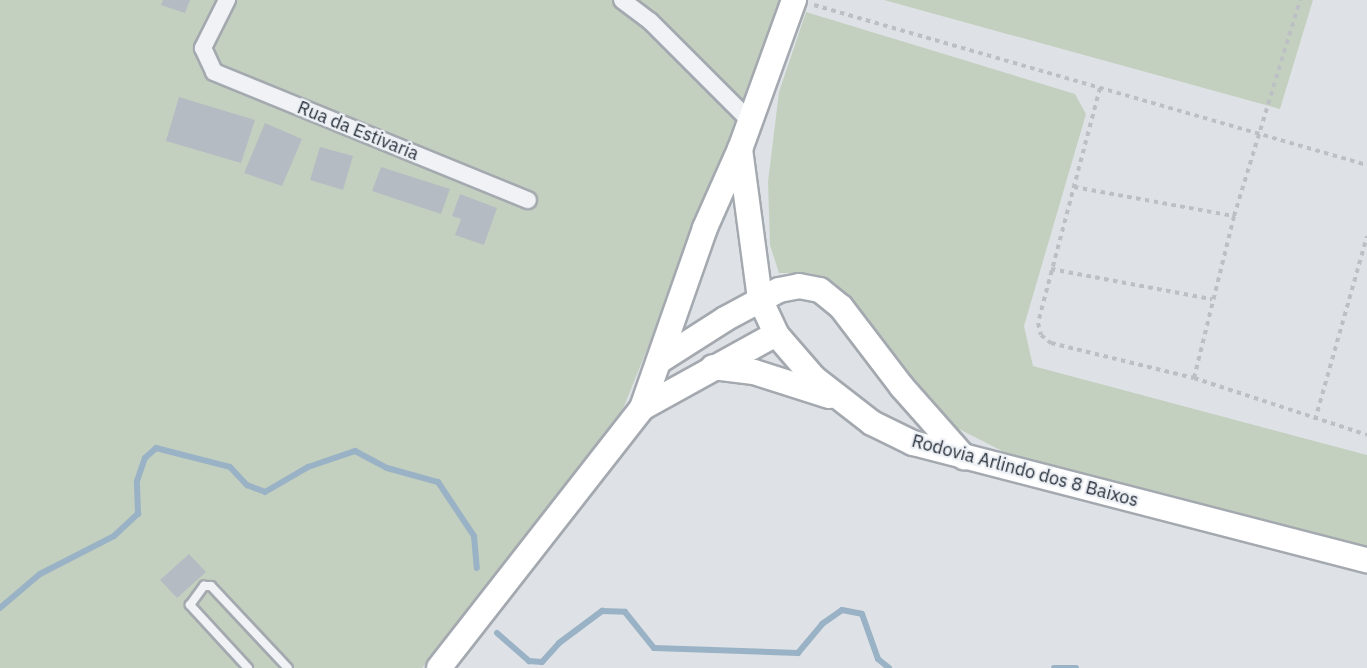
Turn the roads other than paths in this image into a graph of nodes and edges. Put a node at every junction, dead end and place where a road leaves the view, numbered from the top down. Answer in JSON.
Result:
{"nodes":[{"id":1,"x":227,"y":0,"type":"edge"},
{"id":2,"x":622,"y":0,"type":"edge"},
{"id":3,"x":801,"y":2,"type":"edge"},
{"id":4,"x":749,"y":120,"type":"junction"},
{"id":5,"x":740,"y":149,"type":"junction"},
{"id":6,"x":528,"y":200,"type":"dead end"},
{"id":7,"x":760,"y":299,"type":"junction"},
{"id":8,"x":776,"y":334,"type":"junction"},
{"id":9,"x":661,"y":360,"type":"junction"},
{"id":10,"x":712,"y":367,"type":"junction"},
{"id":11,"x":836,"y":398,"type":"junction"},
{"id":12,"x":642,"y":408,"type":"junction"},
{"id":13,"x":966,"y":459,"type":"junction"},
{"id":14,"x":1367,"y":560,"type":"edge"},
{"id":15,"x":248,"y":668,"type":"edge"},
{"id":16,"x":288,"y":668,"type":"edge"},
{"id":17,"x":439,"y":668,"type":"edge"}],
"edges":[{"from":1,"to":6,"type":"street","name":"Rua da Estivaria"},
{"from":2,"to":4,"type":"street"},
{"from":3,"to":4,"type":"main road","name":"Rodovia Arlindo dos 8 Baixos"},
{"from":4,"to":5,"type":"main road","name":"Rodovia Arlindo dos 8 Baixos"},
{"from":5,"to":7,"type":"main road","name":"Rodovia Arlindo dos 8 Baixos"},
{"from":5,"to":9,"type":"main road"},
{"from":7,"to":8,"type":"main road","name":"Rodovia Arlindo dos 8 Baixos"},
{"from":7,"to":9,"type":"main road"},
{"from":7,"to":13,"type":"main road"},
{"from":8,"to":10,"type":"main road"},
{"from":8,"to":11,"type":"main road","name":"Rodovia Arlindo dos 8 Baixos"},
{"from":9,"to":12,"type":"main road"},
{"from":10,"to":11,"type":"main road"},
{"from":10,"to":12,"type":"main road"},
{"from":11,"to":13,"type":"main road","name":"Rodovia Arlindo dos 8 Baixos"},
{"from":12,"to":17,"type":"main road"},
{"from":13,"to":14,"type":"main road","name":"Rodovia Arlindo dos 8 Baixos"},
{"from":15,"to":16,"type":"lane"}]}
